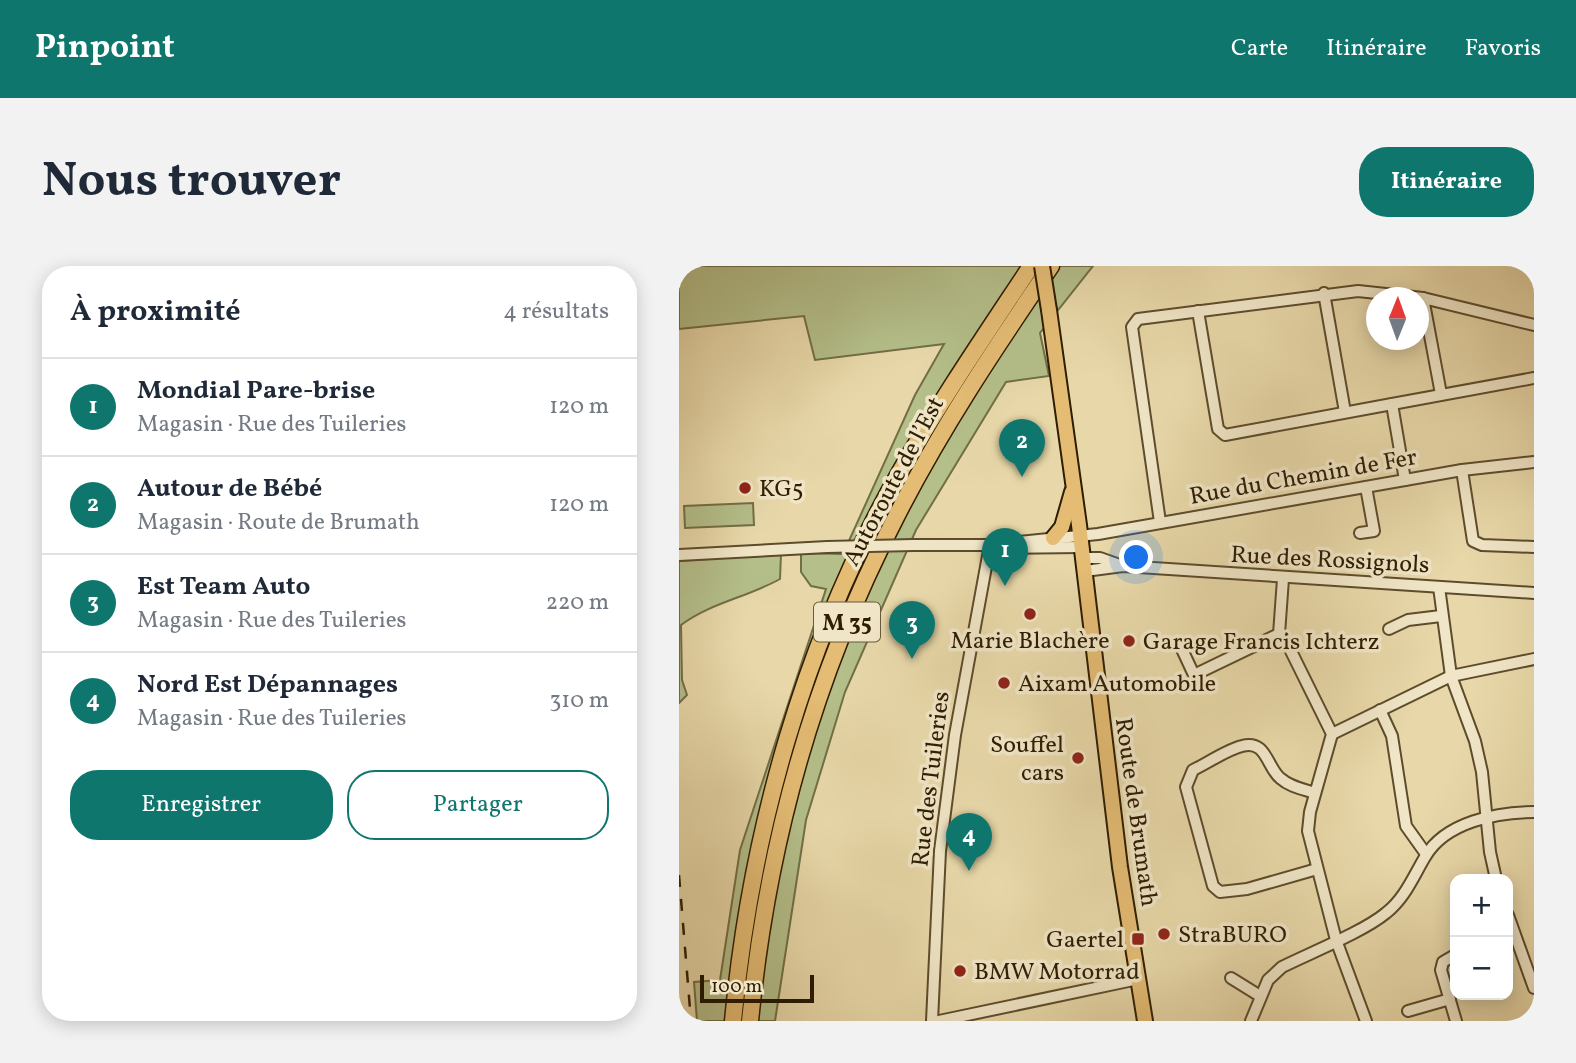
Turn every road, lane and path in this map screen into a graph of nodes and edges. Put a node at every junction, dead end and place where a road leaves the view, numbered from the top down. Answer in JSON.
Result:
{"nodes":[{"id":1,"x":1031,"y":266,"type":"edge"},
{"id":2,"x":1042,"y":266,"type":"edge"},
{"id":3,"x":1051,"y":266,"type":"edge"},
{"id":4,"x":1366,"y":292,"type":"edge"},
{"id":5,"x":1324,"y":293,"type":"junction"},
{"id":6,"x":1429,"y":299,"type":"edge"},
{"id":7,"x":1198,"y":311,"type":"junction"},
{"id":8,"x":1534,"y":325,"type":"edge"},
{"id":9,"x":1429,"y":330,"type":"edge"},
{"id":10,"x":1534,"y":378,"type":"edge"},
{"id":11,"x":1441,"y":394,"type":"junction"},
{"id":12,"x":1392,"y":404,"type":"junction"},
{"id":13,"x":1345,"y":412,"type":"junction"},
{"id":14,"x":1534,"y":462,"type":"edge"},
{"id":15,"x":1462,"y":470,"type":"junction"},
{"id":16,"x":1405,"y":480,"type":"junction"},
{"id":17,"x":1074,"y":484,"type":"junction"},
{"id":18,"x":1366,"y":487,"type":"junction"},
{"id":19,"x":1160,"y":522,"type":"junction"},
{"id":20,"x":1360,"y":533,"type":"dead end"},
{"id":21,"x":1053,"y":538,"type":"junction"},
{"id":22,"x":990,"y":545,"type":"junction"},
{"id":23,"x":1534,"y":547,"type":"edge"},
{"id":24,"x":1082,"y":553,"type":"junction"},
{"id":25,"x":679,"y":555,"type":"edge"},
{"id":26,"x":1283,"y":579,"type":"junction"},
{"id":27,"x":1439,"y":587,"type":"junction"},
{"id":28,"x":1534,"y":593,"type":"edge"},
{"id":29,"x":1441,"y":616,"type":"junction"},
{"id":30,"x":1389,"y":629,"type":"dead end"},
{"id":31,"x":1279,"y":634,"type":"junction"},
{"id":32,"x":1180,"y":645,"type":"dead end"},
{"id":33,"x":1530,"y":659,"type":"edge"},
{"id":34,"x":1451,"y":676,"type":"junction"},
{"id":35,"x":1380,"y":710,"type":"junction"},
{"id":36,"x":1332,"y":734,"type":"junction"},
{"id":37,"x":1315,"y":793,"type":"junction"},
{"id":38,"x":1534,"y":812,"type":"edge"},
{"id":39,"x":1486,"y":818,"type":"junction"},
{"id":40,"x":1426,"y":854,"type":"junction"},
{"id":41,"x":1317,"y":869,"type":"junction"},
{"id":42,"x":1495,"y":874,"type":"edge"},
{"id":43,"x":1336,"y":940,"type":"junction"},
{"id":44,"x":1513,"y":940,"type":"edge"},
{"id":45,"x":1450,"y":958,"type":"edge"},
{"id":46,"x":1231,"y":978,"type":"dead end"},
{"id":47,"x":1138,"y":979,"type":"junction"},
{"id":48,"x":1534,"y":988,"type":"edge"},
{"id":49,"x":1260,"y":996,"type":"junction"},
{"id":50,"x":1450,"y":999,"type":"joint"},
{"id":51,"x":1450,"y":1000,"type":"edge"},
{"id":52,"x":1408,"y":1011,"type":"dead end"},
{"id":53,"x":733,"y":1021,"type":"edge"},
{"id":54,"x":750,"y":1021,"type":"edge"},
{"id":55,"x":932,"y":1021,"type":"edge"},
{"id":56,"x":939,"y":1021,"type":"edge"},
{"id":57,"x":1145,"y":1021,"type":"edge"},
{"id":58,"x":1251,"y":1021,"type":"edge"},
{"id":59,"x":1366,"y":1021,"type":"edge"},
{"id":60,"x":1456,"y":1021,"type":"edge"}],
"edges":[{"from":1,"to":53,"type":"highway","name":"Autoroute de l’Est","number":"M 35"},
{"from":2,"to":17,"type":"main road","name":"Route de Brumath","bridge":true},
{"from":3,"to":54,"type":"highway","name":"Autoroute de l’Est","number":"M 35"},
{"from":4,"to":5,"type":"street"},
{"from":5,"to":7,"type":"street"},
{"from":5,"to":13,"type":"street"},
{"from":6,"to":8,"type":"street"},
{"from":7,"to":13,"type":"street"},
{"from":7,"to":19,"type":"street"},
{"from":9,"to":11,"type":"street"},
{"from":10,"to":11,"type":"street"},
{"from":11,"to":12,"type":"street"},
{"from":12,"to":13,"type":"street"},
{"from":12,"to":16,"type":"street"},
{"from":14,"to":15,"type":"street","name":"Rue du Chemin de Fer"},
{"from":15,"to":16,"type":"street","name":"Rue du Chemin de Fer"},
{"from":15,"to":23,"type":"street"},
{"from":16,"to":18,"type":"street","name":"Rue du Chemin de Fer"},
{"from":17,"to":21,"type":"main road","name":"Route de Brumath"},
{"from":17,"to":24,"type":"main road","name":"Route de Brumath"},
{"from":18,"to":19,"type":"street","name":"Rue du Chemin de Fer"},
{"from":18,"to":20,"type":"street"},
{"from":19,"to":24,"type":"street","name":"Rue du Chemin de Fer"},
{"from":21,"to":22,"type":"street"},
{"from":21,"to":24,"type":"street"},
{"from":22,"to":24,"type":"street"},
{"from":22,"to":25,"type":"street","bridge":true},
{"from":22,"to":55,"type":"street","name":"Rue des Tuileries"},
{"from":24,"to":26,"type":"street","name":"Rue des Rossignols"},
{"from":24,"to":47,"type":"main road","name":"Route de Brumath"},
{"from":26,"to":27,"type":"street","name":"Rue des Rossignols"},
{"from":26,"to":31,"type":"street"},
{"from":27,"to":28,"type":"street","name":"Rue des Rossignols"},
{"from":27,"to":29,"type":"street"},
{"from":29,"to":30,"type":"street"},
{"from":29,"to":34,"type":"street"},
{"from":31,"to":32,"type":"street"},
{"from":31,"to":36,"type":"street"},
{"from":33,"to":34,"type":"street"},
{"from":34,"to":35,"type":"street"},
{"from":34,"to":39,"type":"street"},
{"from":35,"to":36,"type":"street"},
{"from":35,"to":40,"type":"street"},
{"from":36,"to":37,"type":"street"},
{"from":37,"to":41,"type":"street"},
{"from":37,"to":41,"type":"street"},
{"from":38,"to":39,"type":"street"},
{"from":39,"to":40,"type":"street"},
{"from":39,"to":42,"type":"street"},
{"from":40,"to":43,"type":"street"},
{"from":41,"to":43,"type":"street"},
{"from":43,"to":49,"type":"street"},
{"from":43,"to":59,"type":"street"},
{"from":44,"to":48,"type":"street"},
{"from":45,"to":50,"type":"street"},
{"from":46,"to":49,"type":"street"},
{"from":47,"to":56,"type":"street"},
{"from":47,"to":57,"type":"main road","name":"Route de Brumath"},
{"from":49,"to":58,"type":"street"},
{"from":50,"to":52,"type":"street"},
{"from":51,"to":60,"type":"street"}]}
